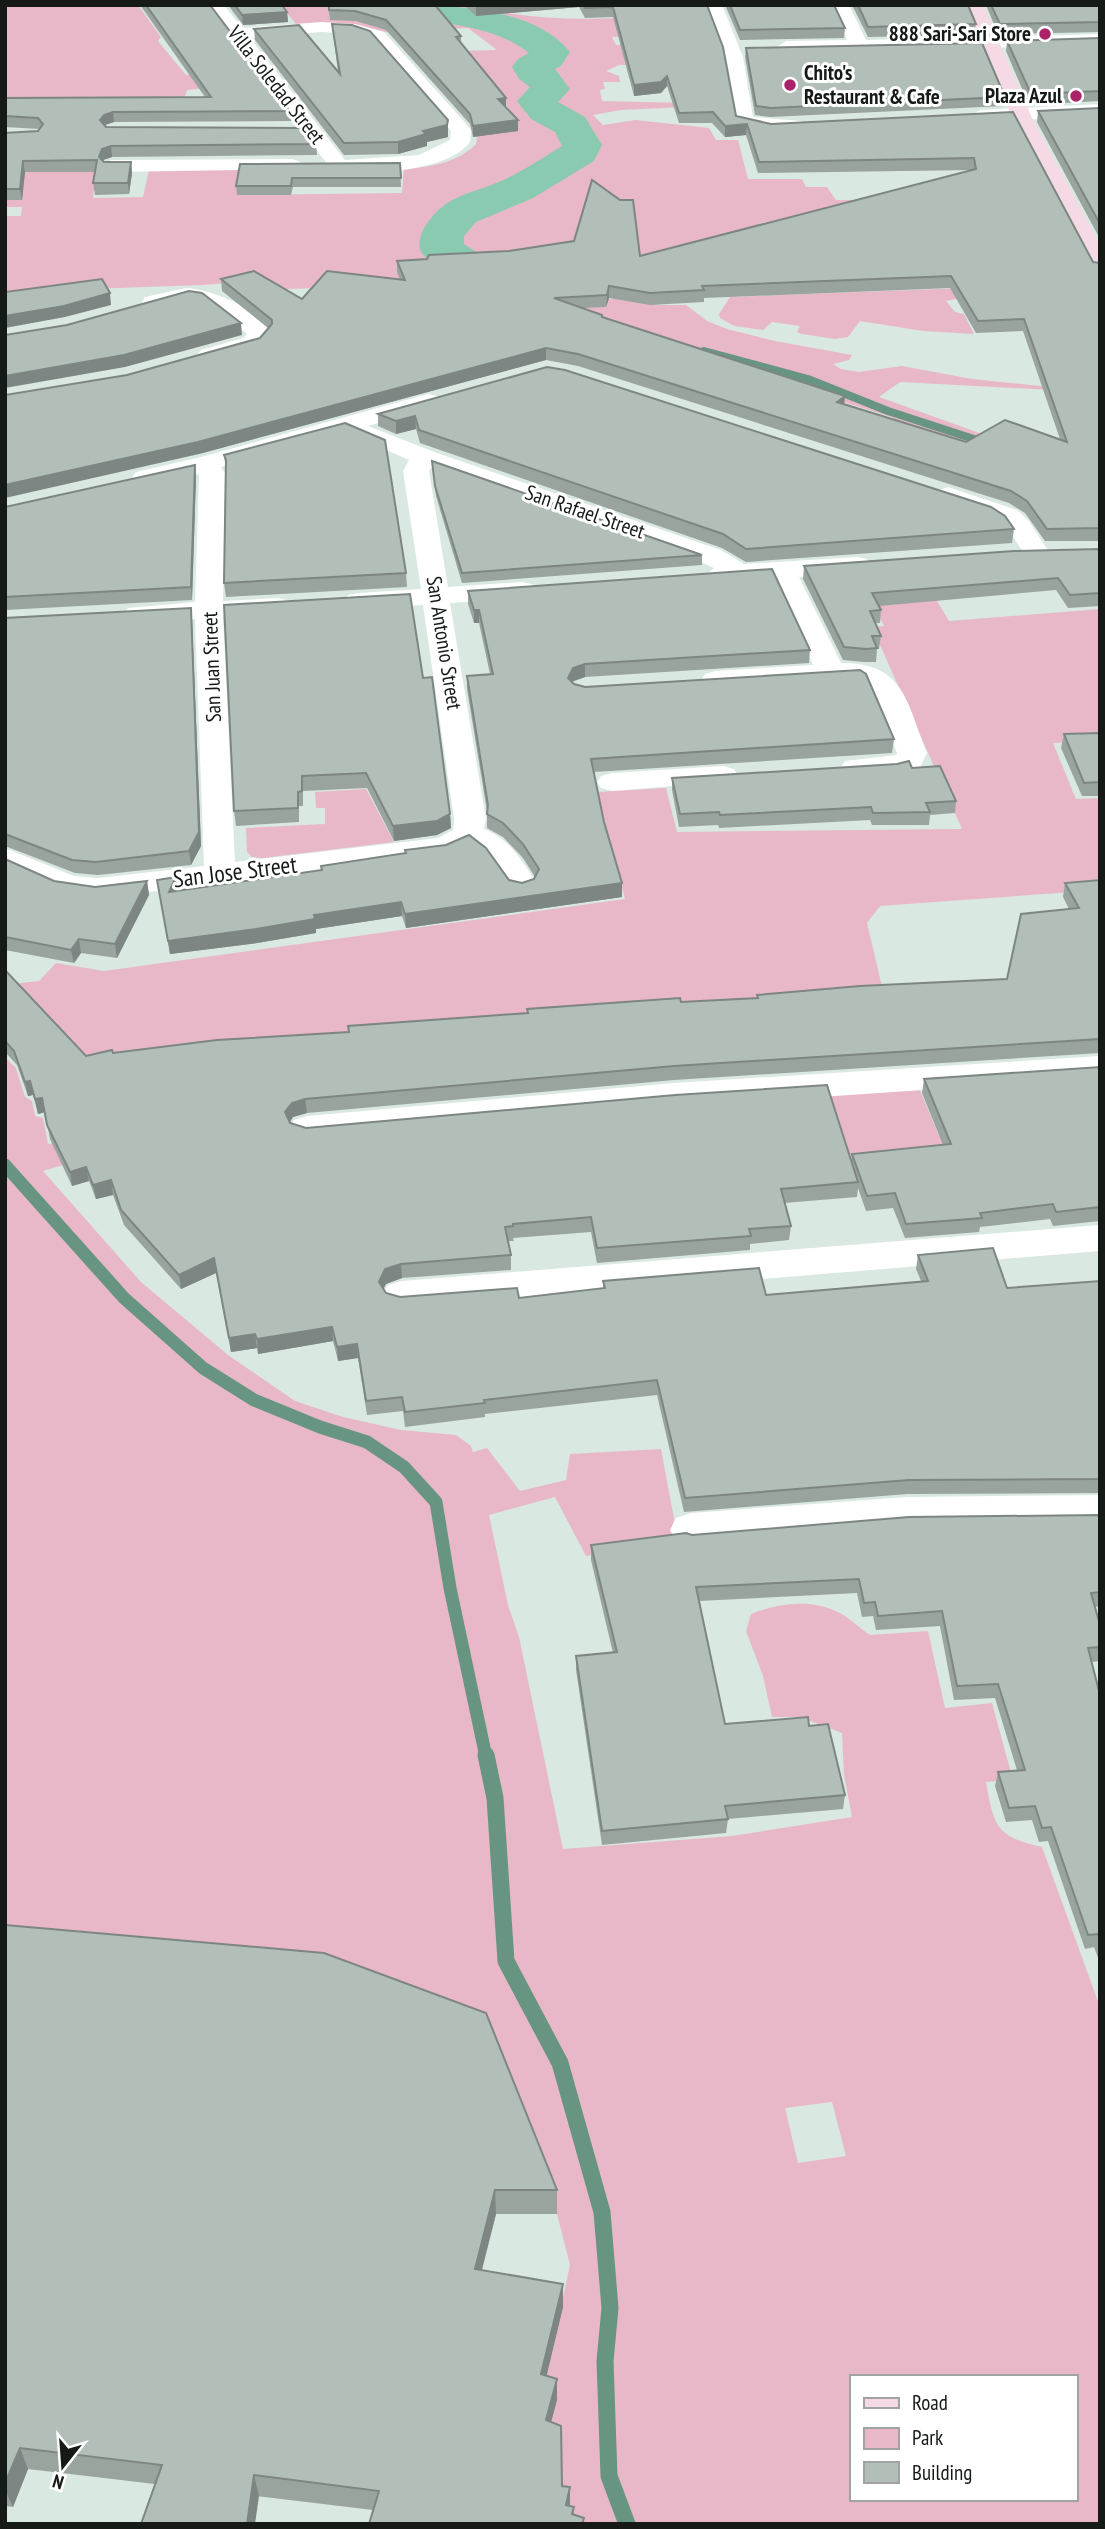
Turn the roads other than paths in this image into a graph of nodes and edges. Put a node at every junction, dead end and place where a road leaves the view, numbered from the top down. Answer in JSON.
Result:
{"nodes":[{"id":1,"x":215,"y":5,"type":"edge"},
{"id":2,"x":713,"y":5,"type":"edge"},
{"id":3,"x":841,"y":5,"type":"edge"},
{"id":4,"x":974,"y":5,"type":"edge"},
{"id":5,"x":237,"y":34,"type":"junction"},
{"id":6,"x":1100,"y":40,"type":"edge"},
{"id":7,"x":990,"y":42,"type":"junction"},
{"id":8,"x":859,"y":45,"type":"junction"},
{"id":9,"x":770,"y":48,"type":"edge"},
{"id":10,"x":1100,"y":110,"type":"edge"},
{"id":11,"x":1021,"y":114,"type":"junction"},
{"id":12,"x":957,"y":117,"type":"edge"},
{"id":13,"x":810,"y":124,"type":"edge"},
{"id":14,"x":281,"y":130,"type":"edge"},
{"id":15,"x":309,"y":130,"type":"junction"},
{"id":16,"x":338,"y":165,"type":"junction"},
{"id":17,"x":112,"y":166,"type":"edge"},
{"id":18,"x":1100,"y":220,"type":"edge"},
{"id":19,"x":1074,"y":221,"type":"junction"},
{"id":20,"x":1100,"y":267,"type":"edge"},
{"id":21,"x":131,"y":309,"type":"edge"},
{"id":22,"x":189,"y":360,"type":"edge"},
{"id":23,"x":447,"y":396,"type":"edge"},
{"id":24,"x":348,"y":423,"type":"junction"},
{"id":25,"x":428,"y":458,"type":"junction"},
{"id":26,"x":205,"y":464,"type":"junction"},
{"id":27,"x":125,"y":482,"type":"edge"},
{"id":28,"x":924,"y":487,"type":"edge"},
{"id":29,"x":1036,"y":552,"type":"edge"},
{"id":30,"x":877,"y":563,"type":"edge"},
{"id":31,"x":782,"y":570,"type":"junction"},
{"id":32,"x":737,"y":573,"type":"junction"},
{"id":33,"x":696,"y":576,"type":"edge"},
{"id":34,"x":546,"y":588,"type":"edge"},
{"id":35,"x":437,"y":596,"type":"junction"},
{"id":36,"x":209,"y":610,"type":"junction"},
{"id":37,"x":114,"y":615,"type":"edge"},
{"id":38,"x":831,"y":672,"type":"junction"},
{"id":39,"x":694,"y":681,"type":"edge"},
{"id":40,"x":827,"y":769,"type":"edge"},
{"id":41,"x":747,"y":774,"type":"edge"},
{"id":42,"x":612,"y":782,"type":"dead end"},
{"id":43,"x":468,"y":834,"type":"junction"},
{"id":44,"x":5,"y":857,"type":"edge"},
{"id":45,"x":220,"y":874,"type":"junction"},
{"id":46,"x":521,"y":884,"type":"edge"},
{"id":47,"x":1100,"y":1067,"type":"edge"},
{"id":48,"x":307,"y":1128,"type":"edge"},
{"id":49,"x":1100,"y":1238,"type":"edge"},
{"id":50,"x":402,"y":1295,"type":"edge"},
{"id":51,"x":1100,"y":1511,"type":"edge"},
{"id":52,"x":691,"y":1530,"type":"dead end"}],
"edges":[{"from":1,"to":5,"type":"street","name":"Villa Soledad Street"},
{"from":2,"to":13,"type":"street"},
{"from":3,"to":8,"type":"street"},
{"from":4,"to":7,"type":"street"},
{"from":5,"to":15,"type":"street","name":"Villa Soledad Street"},
{"from":5,"to":16,"type":"street"},
{"from":6,"to":7,"type":"street"},
{"from":7,"to":8,"type":"street"},
{"from":7,"to":11,"type":"street"},
{"from":8,"to":9,"type":"street"},
{"from":10,"to":11,"type":"street"},
{"from":11,"to":12,"type":"street"},
{"from":11,"to":19,"type":"street"},
{"from":14,"to":15,"type":"street"},
{"from":15,"to":16,"type":"street","name":"Villa Soledad Street"},
{"from":16,"to":17,"type":"street"},
{"from":18,"to":19,"type":"street"},
{"from":19,"to":20,"type":"street"},
{"from":21,"to":22,"type":"street"},
{"from":23,"to":24,"type":"street"},
{"from":24,"to":25,"type":"street","name":"San Rafael Street"},
{"from":24,"to":26,"type":"street"},
{"from":25,"to":32,"type":"street","name":"San Rafael Street"},
{"from":25,"to":35,"type":"street","name":"San Antonio Street"},
{"from":26,"to":27,"type":"street"},
{"from":26,"to":36,"type":"street","name":"San Juan Street"},
{"from":28,"to":29,"type":"street"},
{"from":30,"to":31,"type":"street"},
{"from":31,"to":32,"type":"street"},
{"from":31,"to":38,"type":"street"},
{"from":32,"to":33,"type":"street"},
{"from":34,"to":35,"type":"street"},
{"from":35,"to":36,"type":"street"},
{"from":35,"to":43,"type":"street","name":"San Antonio Street"},
{"from":36,"to":37,"type":"street"},
{"from":36,"to":45,"type":"street","name":"San Juan Street"},
{"from":38,"to":39,"type":"street"},
{"from":38,"to":40,"type":"street"},
{"from":41,"to":42,"type":"street"},
{"from":43,"to":45,"type":"street","name":"San Jose Street"},
{"from":43,"to":46,"type":"street"},
{"from":44,"to":45,"type":"street","name":"San Jose Street"},
{"from":47,"to":48,"type":"street"},
{"from":49,"to":50,"type":"street"},
{"from":51,"to":52,"type":"street"}]}
